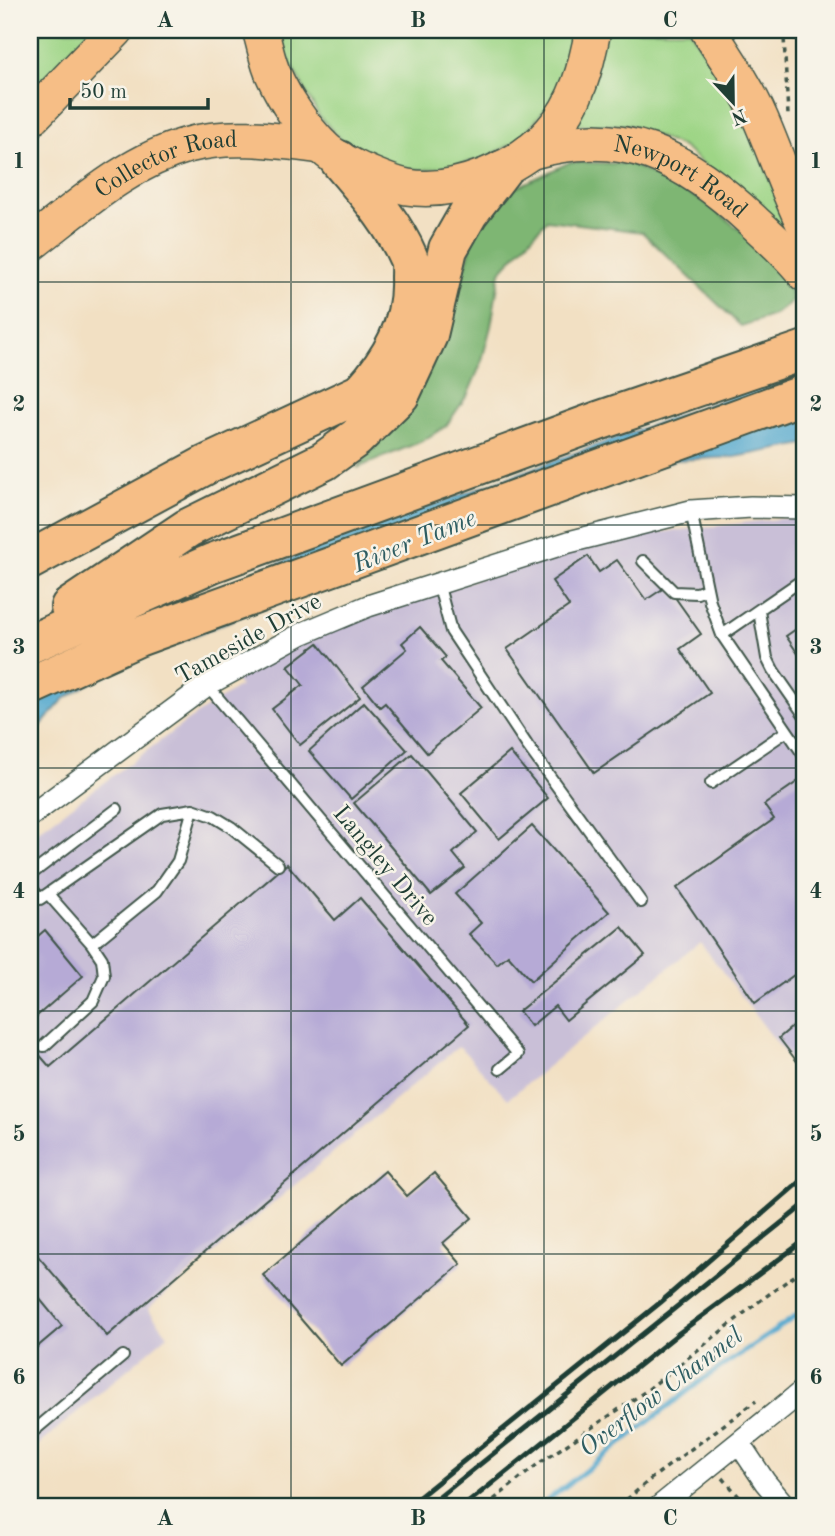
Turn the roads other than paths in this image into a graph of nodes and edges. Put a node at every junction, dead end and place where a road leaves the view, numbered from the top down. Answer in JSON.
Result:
{"nodes":[{"id":1,"x":116,"y":30,"type":"edge"},
{"id":2,"x":260,"y":30,"type":"edge"},
{"id":3,"x":593,"y":30,"type":"edge"},
{"id":4,"x":708,"y":30,"type":"edge"},
{"id":5,"x":30,"y":119,"type":"edge"},
{"id":6,"x":331,"y":153,"type":"junction"},
{"id":7,"x":516,"y":161,"type":"junction"},
{"id":8,"x":805,"y":226,"type":"edge"},
{"id":9,"x":30,"y":244,"type":"edge"},
{"id":10,"x":805,"y":274,"type":"edge"},
{"id":11,"x":805,"y":350,"type":"edge"},
{"id":12,"x":805,"y":394,"type":"edge"},
{"id":13,"x":805,"y":508,"type":"edge"},
{"id":14,"x":691,"y":511,"type":"junction"},
{"id":15,"x":30,"y":560,"type":"edge"},
{"id":16,"x":643,"y":561,"type":"dead end"},
{"id":17,"x":805,"y":578,"type":"edge"},
{"id":18,"x":438,"y":583,"type":"junction"},
{"id":19,"x":707,"y":589,"type":"junction"},
{"id":20,"x":759,"y":611,"type":"junction"},
{"id":21,"x":722,"y":635,"type":"junction"},
{"id":22,"x":30,"y":642,"type":"edge"},
{"id":23,"x":207,"y":685,"type":"junction"},
{"id":24,"x":30,"y":686,"type":"edge"},
{"id":25,"x":805,"y":716,"type":"edge"},
{"id":26,"x":787,"y":731,"type":"junction"},
{"id":27,"x":805,"y":757,"type":"edge"},
{"id":28,"x":711,"y":783,"type":"dead end"},
{"id":29,"x":117,"y":809,"type":"dead end"},
{"id":30,"x":193,"y":809,"type":"junction"},
{"id":31,"x":30,"y":816,"type":"edge"},
{"id":32,"x":278,"y":864,"type":"dead end"},
{"id":33,"x":30,"y":876,"type":"edge"},
{"id":34,"x":30,"y":886,"type":"edge"},
{"id":35,"x":44,"y":897,"type":"junction"},
{"id":36,"x":641,"y":902,"type":"dead end"},
{"id":37,"x":30,"y":908,"type":"edge"},
{"id":38,"x":92,"y":944,"type":"junction"},
{"id":39,"x":44,"y":1046,"type":"dead end"},
{"id":40,"x":500,"y":1069,"type":"dead end"},
{"id":41,"x":122,"y":1356,"type":"dead end"},
{"id":42,"x":805,"y":1389,"type":"edge"},
{"id":43,"x":30,"y":1434,"type":"edge"},
{"id":44,"x":739,"y":1443,"type":"junction"},
{"id":45,"x":660,"y":1506,"type":"edge"},
{"id":46,"x":785,"y":1506,"type":"edge"}],
"edges":[{"from":1,"to":5,"type":"highway"},
{"from":2,"to":6,"type":"highway"},
{"from":3,"to":7,"type":"highway"},
{"from":4,"to":8,"type":"highway"},
{"from":6,"to":7,"type":"highway","name":"Newport Road"},
{"from":6,"to":9,"type":"highway","name":"Collector Road"},
{"from":6,"to":15,"type":"highway"},
{"from":7,"to":10,"type":"highway","name":"Newport Road"},
{"from":7,"to":22,"type":"highway"},
{"from":11,"to":22,"type":"highway"},
{"from":12,"to":24,"type":"highway"},
{"from":13,"to":14,"type":"street","name":"Tameside Drive"},
{"from":14,"to":18,"type":"street","name":"Tameside Drive"},
{"from":14,"to":19,"type":"lane"},
{"from":16,"to":19,"type":"lane"},
{"from":17,"to":20,"type":"lane"},
{"from":18,"to":23,"type":"street","name":"Tameside Drive"},
{"from":18,"to":36,"type":"lane"},
{"from":19,"to":21,"type":"lane"},
{"from":20,"to":21,"type":"lane"},
{"from":20,"to":25,"type":"lane"},
{"from":21,"to":26,"type":"lane"},
{"from":23,"to":31,"type":"street","name":"Tameside Drive"},
{"from":23,"to":40,"type":"lane","name":"Langley Drive"},
{"from":26,"to":27,"type":"lane"},
{"from":26,"to":28,"type":"lane"},
{"from":29,"to":33,"type":"lane"},
{"from":30,"to":32,"type":"lane"},
{"from":30,"to":35,"type":"lane"},
{"from":30,"to":38,"type":"lane"},
{"from":34,"to":35,"type":"lane"},
{"from":35,"to":37,"type":"lane"},
{"from":35,"to":38,"type":"lane"},
{"from":38,"to":39,"type":"lane"},
{"from":41,"to":43,"type":"lane"},
{"from":42,"to":44,"type":"street"},
{"from":44,"to":45,"type":"street"},
{"from":44,"to":46,"type":"street"}]}
